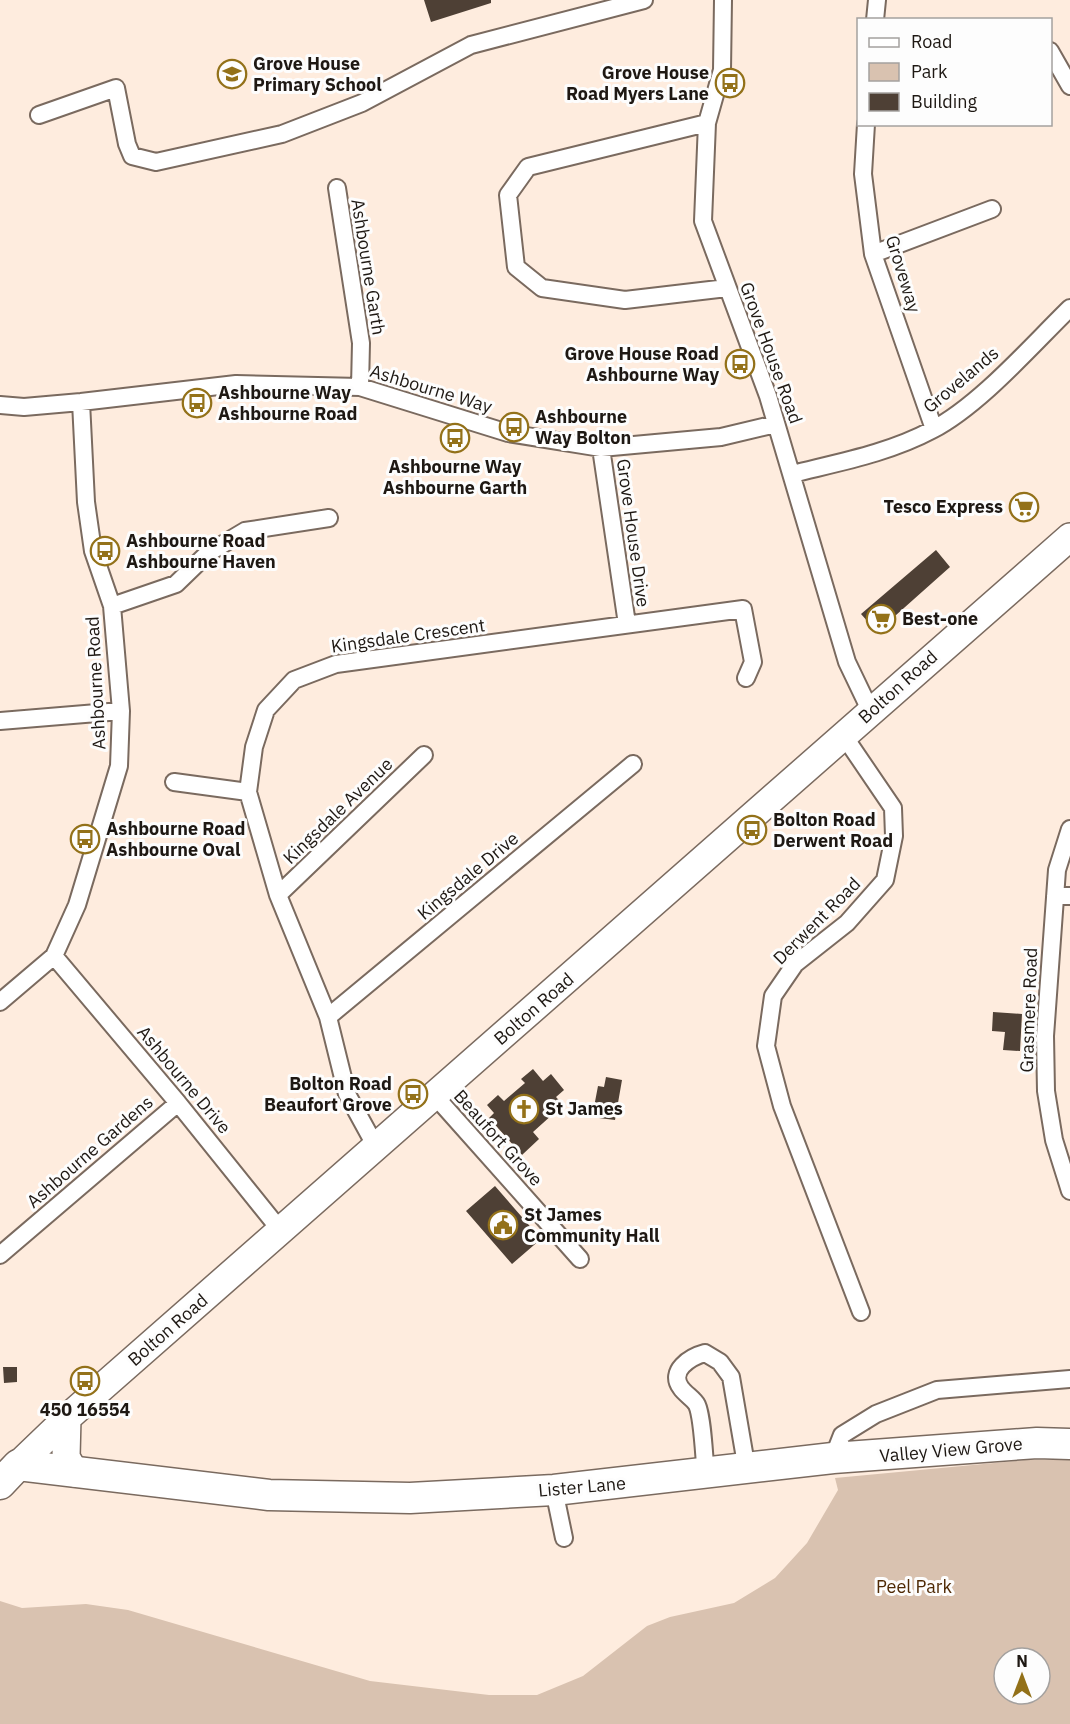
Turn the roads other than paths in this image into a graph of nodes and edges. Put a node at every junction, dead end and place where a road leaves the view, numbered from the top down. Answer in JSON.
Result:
{"nodes":[{"id":1,"x":644,"y":0,"type":"edge"},
{"id":2,"x":723,"y":0,"type":"edge"},
{"id":3,"x":877,"y":0,"type":"edge"},
{"id":4,"x":875,"y":18,"type":"edge"},
{"id":5,"x":1052,"y":54,"type":"edge"},
{"id":6,"x":1070,"y":86,"type":"edge"},
{"id":7,"x":39,"y":115,"type":"dead end"},
{"id":8,"x":707,"y":123,"type":"junction"},
{"id":9,"x":867,"y":126,"type":"edge"},
{"id":10,"x":337,"y":188,"type":"dead end"},
{"id":11,"x":992,"y":209,"type":"dead end"},
{"id":12,"x":873,"y":254,"type":"junction"},
{"id":13,"x":727,"y":288,"type":"junction"},
{"id":14,"x":1070,"y":308,"type":"edge"},
{"id":15,"x":360,"y":387,"type":"junction"},
{"id":16,"x":81,"y":402,"type":"junction"},
{"id":17,"x":0,"y":405,"type":"edge"},
{"id":18,"x":776,"y":424,"type":"junction"},
{"id":19,"x":934,"y":429,"type":"junction"},
{"id":20,"x":601,"y":448,"type":"junction"},
{"id":21,"x":792,"y":474,"type":"junction"},
{"id":22,"x":329,"y":518,"type":"dead end"},
{"id":23,"x":1070,"y":537,"type":"edge"},
{"id":24,"x":112,"y":606,"type":"junction"},
{"id":25,"x":627,"y":624,"type":"junction"},
{"id":26,"x":746,"y":678,"type":"dead end"},
{"id":27,"x":870,"y":710,"type":"junction"},
{"id":28,"x":121,"y":711,"type":"junction"},
{"id":29,"x":0,"y":721,"type":"edge"},
{"id":30,"x":844,"y":736,"type":"junction"},
{"id":31,"x":424,"y":755,"type":"dead end"},
{"id":32,"x":633,"y":764,"type":"dead end"},
{"id":33,"x":174,"y":782,"type":"dead end"},
{"id":34,"x":248,"y":792,"type":"junction"},
{"id":35,"x":1070,"y":829,"type":"edge"},
{"id":36,"x":279,"y":895,"type":"junction"},
{"id":37,"x":1062,"y":896,"type":"edge"},
{"id":38,"x":54,"y":956,"type":"junction"},
{"id":39,"x":0,"y":1002,"type":"edge"},
{"id":40,"x":328,"y":1017,"type":"junction"},
{"id":41,"x":435,"y":1096,"type":"junction"},
{"id":42,"x":178,"y":1102,"type":"junction"},
{"id":43,"x":375,"y":1147,"type":"junction"},
{"id":44,"x":1070,"y":1191,"type":"edge"},
{"id":45,"x":281,"y":1231,"type":"junction"},
{"id":46,"x":0,"y":1255,"type":"edge"},
{"id":47,"x":580,"y":1259,"type":"dead end"},
{"id":48,"x":861,"y":1312,"type":"dead end"},
{"id":49,"x":1070,"y":1379,"type":"edge"},
{"id":50,"x":68,"y":1418,"type":"junction"},
{"id":51,"x":1070,"y":1443,"type":"edge"},
{"id":52,"x":832,"y":1458,"type":"junction"},
{"id":53,"x":7,"y":1469,"type":"edge"},
{"id":54,"x":747,"y":1470,"type":"junction"},
{"id":55,"x":72,"y":1472,"type":"junction"},
{"id":56,"x":706,"y":1475,"type":"junction"},
{"id":57,"x":554,"y":1490,"type":"junction"},
{"id":58,"x":0,"y":1497,"type":"edge"},
{"id":59,"x":564,"y":1538,"type":"dead end"}],
"edges":[{"from":1,"to":7,"type":"street"},
{"from":2,"to":8,"type":"street","name":"Grove House Road"},
{"from":3,"to":4,"type":"street"},
{"from":5,"to":6,"type":"street"},
{"from":8,"to":13,"type":"street","name":"Grove House Road"},
{"from":8,"to":13,"type":"street"},
{"from":9,"to":12,"type":"street","name":"Groveway"},
{"from":10,"to":15,"type":"street","name":"Ashbourne Garth"},
{"from":11,"to":12,"type":"street"},
{"from":12,"to":19,"type":"street","name":"Groveway"},
{"from":13,"to":18,"type":"street","name":"Grove House Road"},
{"from":14,"to":19,"type":"street","name":"Grovelands"},
{"from":15,"to":16,"type":"street","name":"Ashbourne Way"},
{"from":15,"to":20,"type":"street","name":"Ashbourne Way"},
{"from":16,"to":17,"type":"street","name":"Ashbourne Way"},
{"from":16,"to":24,"type":"street","name":"Ashbourne Road"},
{"from":18,"to":20,"type":"street","name":"Ashbourne Way"},
{"from":18,"to":21,"type":"street","name":"Grove House Road"},
{"from":19,"to":21,"type":"street","name":"Grovelands"},
{"from":20,"to":25,"type":"street","name":"Grove House Drive"},
{"from":21,"to":27,"type":"street","name":"Grove House Road"},
{"from":22,"to":24,"type":"street"},
{"from":23,"to":27,"type":"main road","name":"Bolton Road"},
{"from":24,"to":28,"type":"street","name":"Ashbourne Road"},
{"from":25,"to":26,"type":"street","name":"Kingsdale Crescent"},
{"from":25,"to":34,"type":"street","name":"Kingsdale Crescent"},
{"from":27,"to":30,"type":"main road","name":"Bolton Road"},
{"from":28,"to":29,"type":"street"},
{"from":28,"to":38,"type":"street","name":"Ashbourne Road"},
{"from":30,"to":41,"type":"main road","name":"Bolton Road"},
{"from":30,"to":48,"type":"street","name":"Derwent Road"},
{"from":31,"to":36,"type":"street","name":"Kingsdale Avenue"},
{"from":32,"to":40,"type":"street","name":"Kingsdale Drive"},
{"from":33,"to":34,"type":"street"},
{"from":34,"to":36,"type":"street","name":"Kingsdale Crescent"},
{"from":35,"to":37,"type":"street","name":"Grasmere Road"},
{"from":36,"to":40,"type":"street","name":"Kingsdale Crescent"},
{"from":37,"to":44,"type":"street","name":"Grasmere Road"},
{"from":38,"to":39,"type":"street","name":"Ashbourne Road"},
{"from":38,"to":42,"type":"street","name":"Ashbourne Drive"},
{"from":40,"to":43,"type":"street","name":"Kingsdale Crescent"},
{"from":41,"to":43,"type":"main road","name":"Bolton Road"},
{"from":41,"to":47,"type":"street","name":"Beaufort Grove"},
{"from":42,"to":45,"type":"street","name":"Ashbourne Drive"},
{"from":42,"to":46,"type":"street","name":"Ashbourne Gardens"},
{"from":43,"to":45,"type":"main road","name":"Bolton Road"},
{"from":45,"to":50,"type":"main road","name":"Bolton Road"},
{"from":49,"to":52,"type":"street"},
{"from":50,"to":53,"type":"main road","name":"Bolton Road"},
{"from":50,"to":55,"type":"main road"},
{"from":51,"to":52,"type":"highway","name":"Valley View Grove"},
{"from":52,"to":54,"type":"highway","name":"Lister Lane"},
{"from":53,"to":55,"type":"highway","name":"Lister Lane"},
{"from":54,"to":56,"type":"highway","name":"Lister Lane"},
{"from":54,"to":56,"type":"street"},
{"from":55,"to":57,"type":"highway","name":"Lister Lane"},
{"from":55,"to":58,"type":"highway","name":"Lister Lane"},
{"from":56,"to":57,"type":"highway","name":"Lister Lane"},
{"from":57,"to":59,"type":"street"}]}
